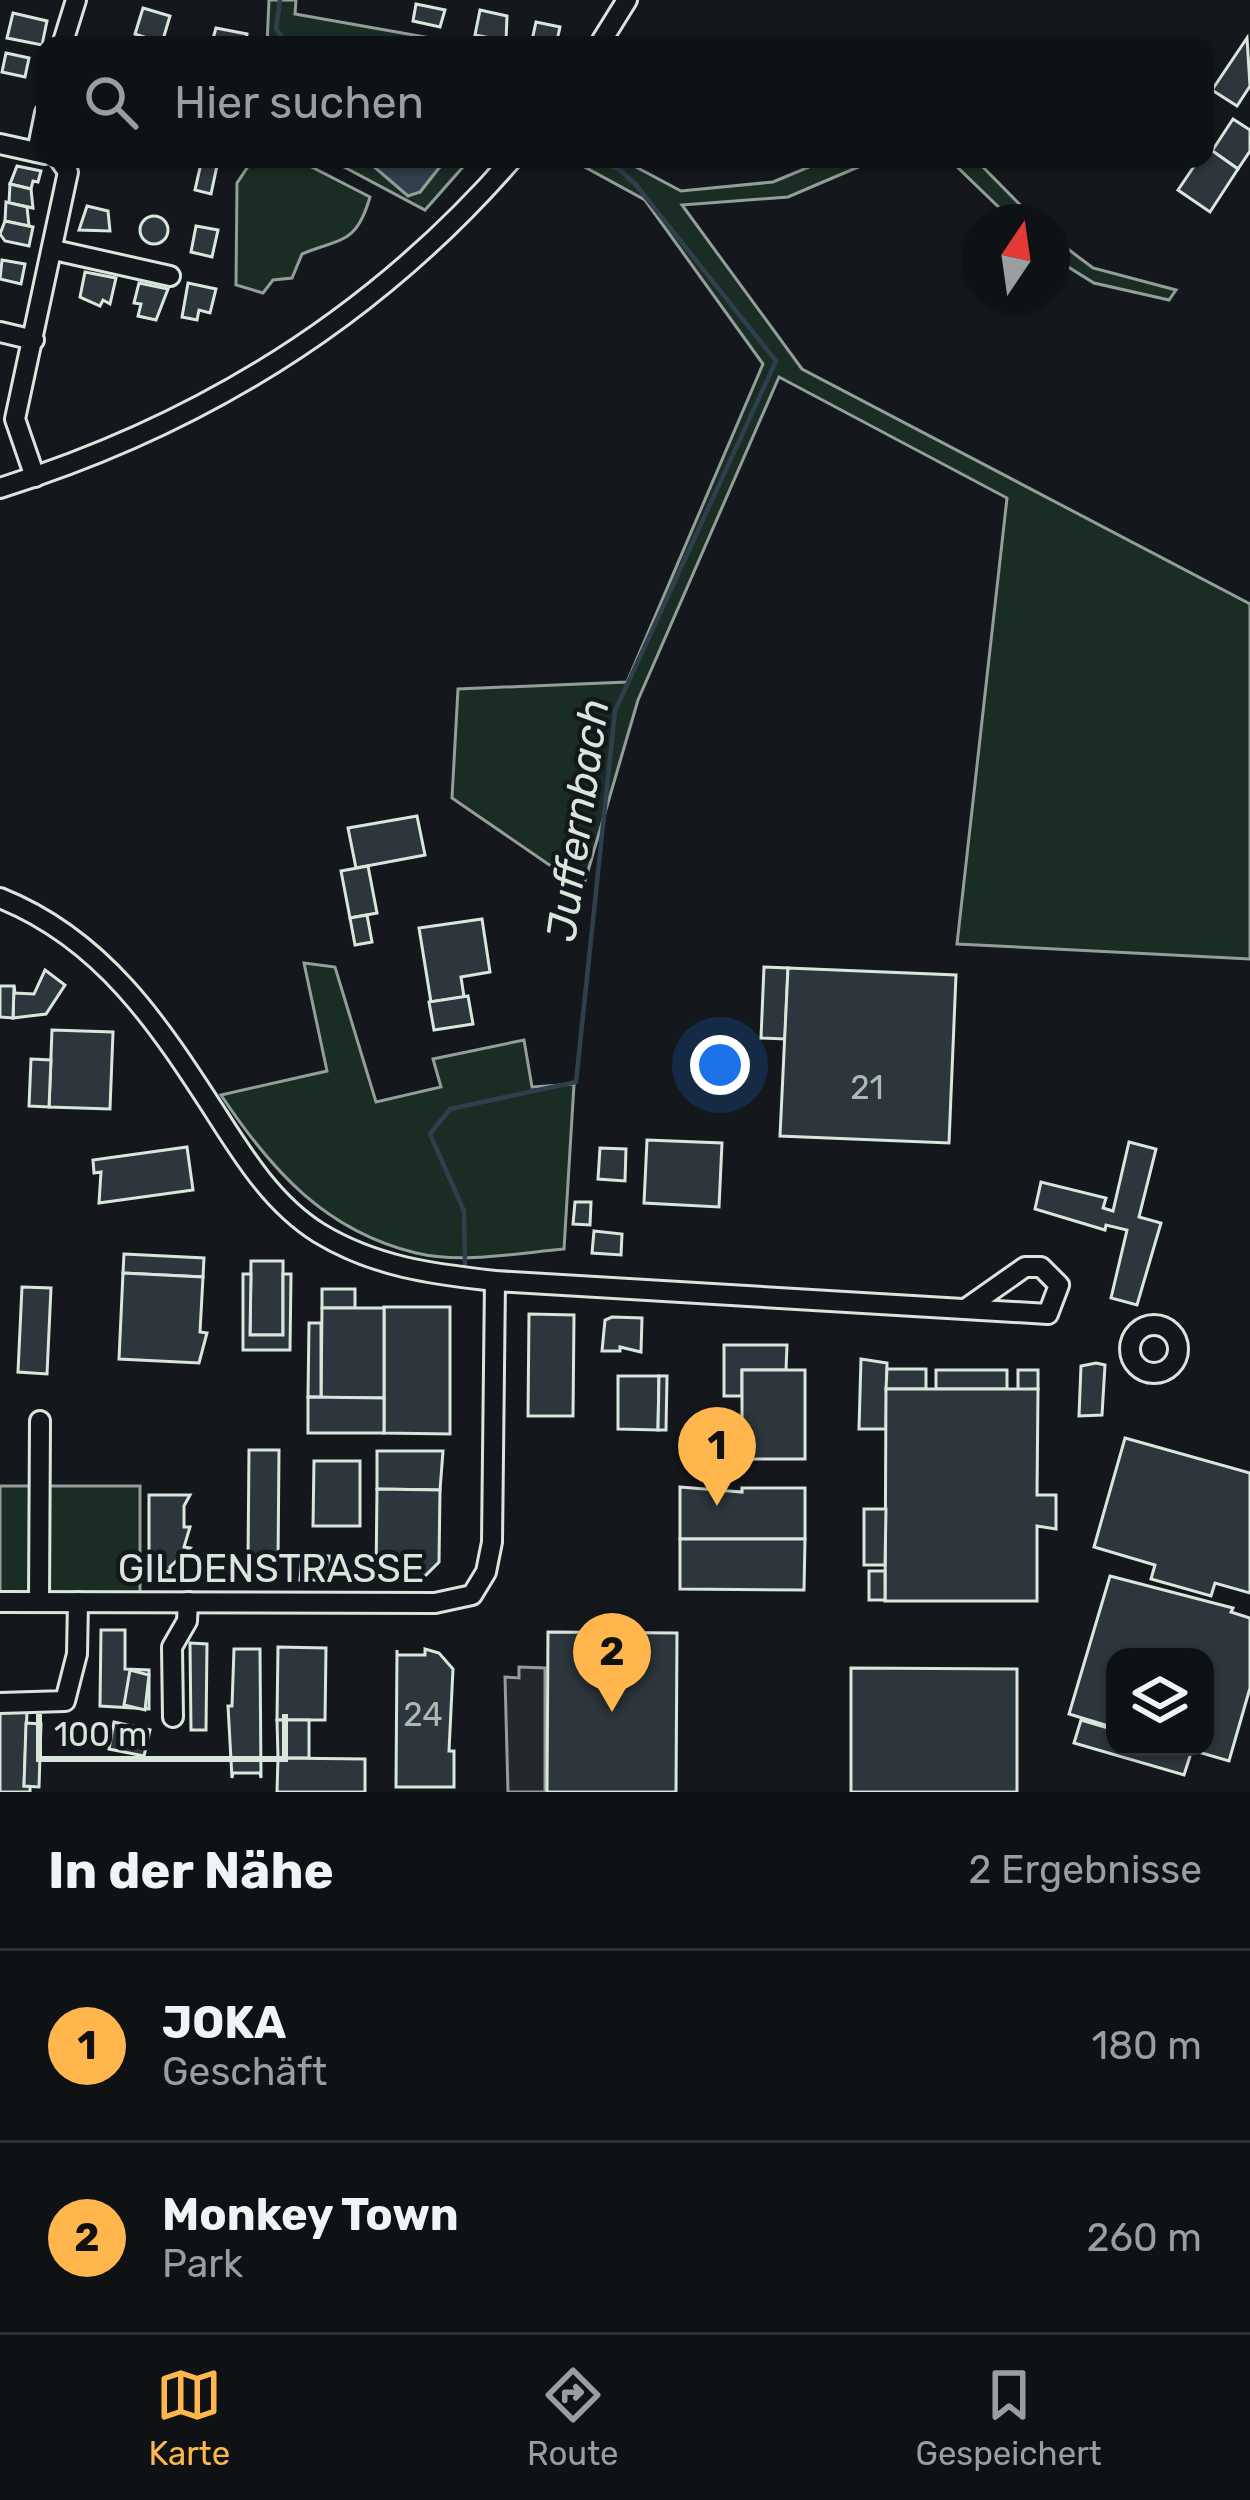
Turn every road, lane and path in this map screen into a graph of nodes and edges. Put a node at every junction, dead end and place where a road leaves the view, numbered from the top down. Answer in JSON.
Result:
{"nodes":[{"id":1,"x":76,"y":0,"type":"edge"},
{"id":2,"x":627,"y":0,"type":"edge"},
{"id":3,"x":65,"y":36,"type":"edge"},
{"id":4,"x":605,"y":36,"type":"edge"},
{"id":5,"x":0,"y":144,"type":"edge"},
{"id":6,"x":36,"y":152,"type":"edge"},
{"id":7,"x":65,"y":168,"type":"edge"},
{"id":8,"x":503,"y":168,"type":"edge"},
{"id":9,"x":54,"y":250,"type":"junction"},
{"id":10,"x":170,"y":276,"type":"dead end"},
{"id":11,"x":0,"y":332,"type":"edge"},
{"id":12,"x":34,"y":340,"type":"junction"},
{"id":13,"x":35,"y":477,"type":"junction"},
{"id":14,"x":0,"y":488,"type":"edge"},
{"id":15,"x":0,"y":898,"type":"edge"},
{"id":16,"x":495,"y":1281,"type":"junction"},
{"id":17,"x":968,"y":1307,"type":"dead end"},
{"id":18,"x":40,"y":1421,"type":"dead end"},
{"id":19,"x":0,"y":1602,"type":"edge"},
{"id":20,"x":39,"y":1602,"type":"junction"},
{"id":21,"x":78,"y":1602,"type":"junction"},
{"id":22,"x":188,"y":1602,"type":"junction"},
{"id":23,"x":0,"y":1703,"type":"edge"},
{"id":24,"x":173,"y":1717,"type":"dead end"}],
"edges":[{"from":1,"to":3,"type":"street"},
{"from":2,"to":4,"type":"street"},
{"from":5,"to":6,"type":"street"},
{"from":7,"to":9,"type":"street"},
{"from":8,"to":13,"type":"street"},
{"from":9,"to":10,"type":"street"},
{"from":9,"to":12,"type":"street"},
{"from":11,"to":12,"type":"street"},
{"from":12,"to":13,"type":"street"},
{"from":13,"to":14,"type":"street"},
{"from":15,"to":16,"type":"street"},
{"from":16,"to":17,"type":"street"},
{"from":16,"to":22,"type":"street","name":"GILDENSTRASSE"},
{"from":18,"to":20,"type":"street"},
{"from":19,"to":20,"type":"street","name":"GILDENSTRASSE"},
{"from":20,"to":21,"type":"street","name":"GILDENSTRASSE"},
{"from":21,"to":22,"type":"street","name":"GILDENSTRASSE"},
{"from":21,"to":23,"type":"street"},
{"from":22,"to":24,"type":"street"}]}
